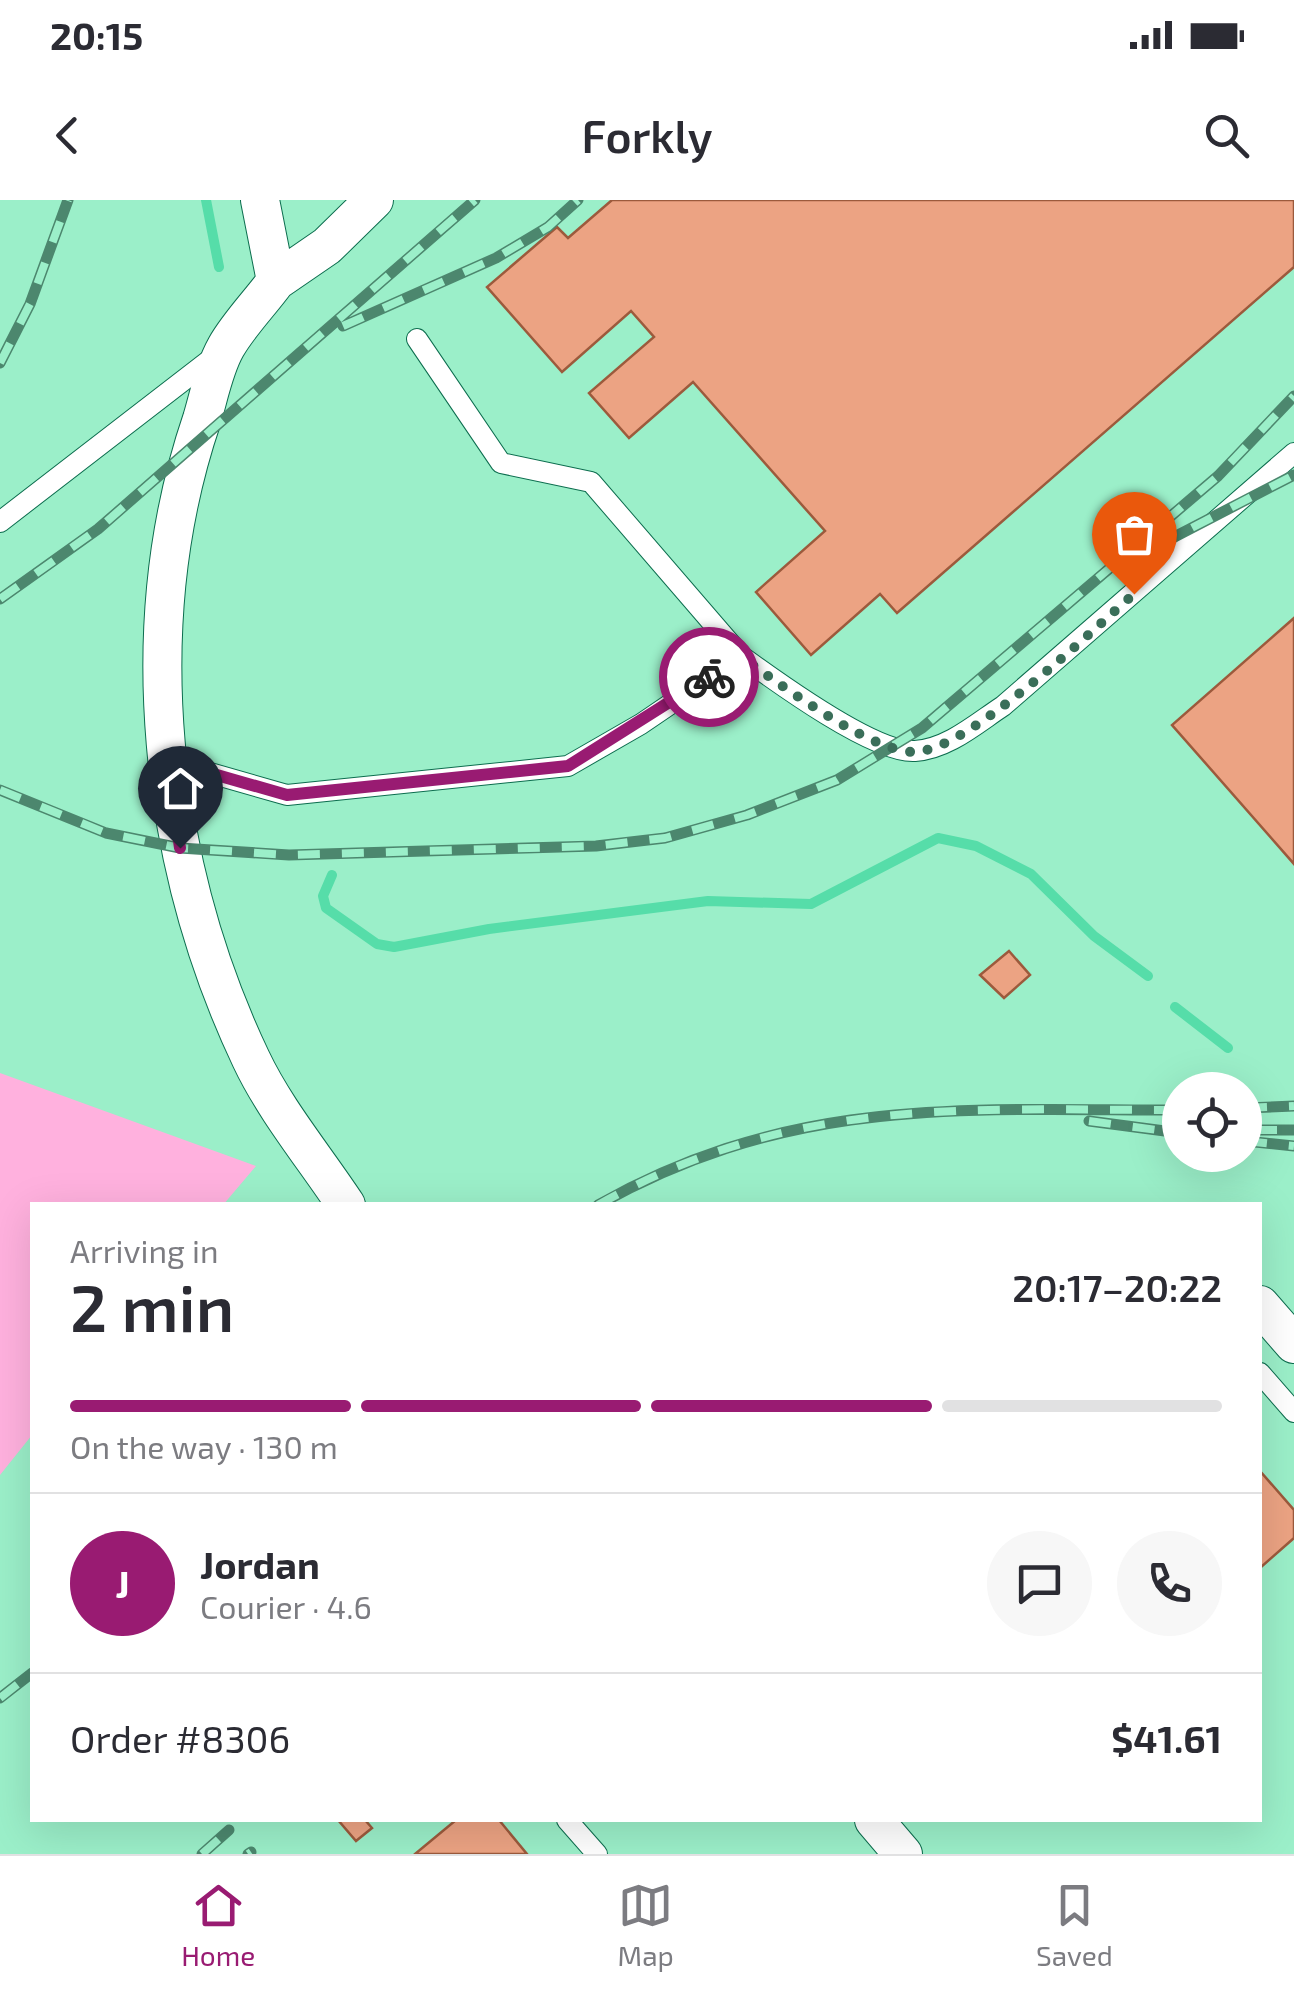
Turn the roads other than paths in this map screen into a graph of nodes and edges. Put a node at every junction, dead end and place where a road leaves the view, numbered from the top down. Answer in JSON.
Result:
{"nodes":[{"id":1,"x":260,"y":200,"type":"edge"},
{"id":2,"x":374,"y":200,"type":"edge"},
{"id":3,"x":276,"y":281,"type":"junction"},
{"id":4,"x":417,"y":339,"type":"dead end"},
{"id":5,"x":225,"y":349,"type":"junction"},
{"id":6,"x":1294,"y":452,"type":"edge"},
{"id":7,"x":0,"y":522,"type":"edge"},
{"id":8,"x":740,"y":656,"type":"junction"},
{"id":9,"x":168,"y":761,"type":"junction"},
{"id":10,"x":344,"y":1202,"type":"edge"},
{"id":11,"x":1262,"y":1307,"type":"edge"},
{"id":12,"x":1294,"y":1344,"type":"edge"},
{"id":13,"x":1262,"y":1376,"type":"edge"},
{"id":14,"x":1294,"y":1412,"type":"edge"},
{"id":15,"x":570,"y":1822,"type":"edge"},
{"id":16,"x":597,"y":1854,"type":"edge"}],
"edges":[{"from":1,"to":3,"type":"street"},
{"from":2,"to":3,"type":"street"},
{"from":3,"to":5,"type":"street"},
{"from":4,"to":8,"type":"lane"},
{"from":5,"to":7,"type":"lane"},
{"from":5,"to":9,"type":"street"},
{"from":6,"to":8,"type":"lane"},
{"from":8,"to":9,"type":"lane"},
{"from":9,"to":10,"type":"street"},
{"from":11,"to":12,"type":"street"},
{"from":13,"to":14,"type":"lane"},
{"from":15,"to":16,"type":"lane"}]}
